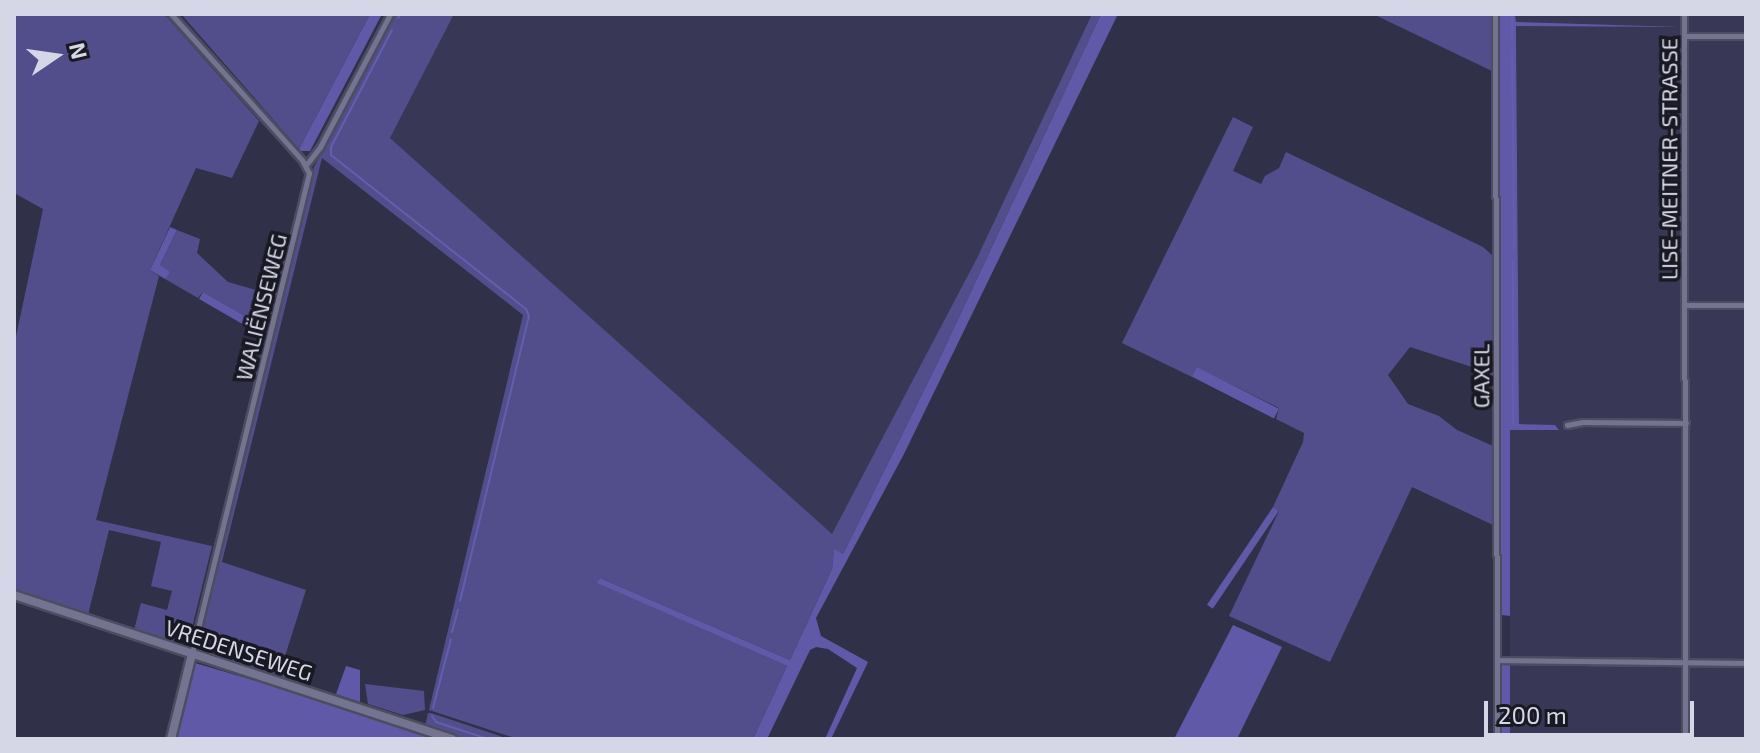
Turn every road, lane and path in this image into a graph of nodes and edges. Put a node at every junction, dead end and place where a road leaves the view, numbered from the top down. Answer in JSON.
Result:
{"nodes":[{"id":1,"x":171,"y":14,"type":"edge"},
{"id":2,"x":390,"y":14,"type":"edge"},
{"id":3,"x":1495,"y":14,"type":"edge"},
{"id":4,"x":1684,"y":14,"type":"edge"},
{"id":5,"x":1685,"y":36,"type":"junction"},
{"id":6,"x":1746,"y":36,"type":"edge"},
{"id":7,"x":306,"y":165,"type":"junction"},
{"id":8,"x":1686,"y":305,"type":"junction"},
{"id":9,"x":1746,"y":305,"type":"edge"},
{"id":10,"x":1686,"y":423,"type":"junction"},
{"id":11,"x":1567,"y":425,"type":"dead end"},
{"id":12,"x":14,"y":595,"type":"edge"},
{"id":13,"x":192,"y":654,"type":"junction"},
{"id":14,"x":1497,"y":660,"type":"junction"},
{"id":15,"x":1746,"y":663,"type":"edge"},
{"id":16,"x":1686,"y":664,"type":"junction"},
{"id":17,"x":171,"y":739,"type":"edge"},
{"id":18,"x":452,"y":739,"type":"edge"},
{"id":19,"x":1497,"y":739,"type":"edge"},
{"id":20,"x":1685,"y":739,"type":"edge"}],
"edges":[{"from":1,"to":7,"type":"street"},
{"from":2,"to":7,"type":"street"},
{"from":3,"to":14,"type":"street","name":"GAXEL"},
{"from":4,"to":5,"type":"street","name":"LISE-MEITNER-STRASSE"},
{"from":5,"to":6,"type":"street"},
{"from":5,"to":8,"type":"street","name":"LISE-MEITNER-STRASSE"},
{"from":7,"to":13,"type":"street","name":"WALIËNSEWEG"},
{"from":8,"to":9,"type":"street","name":"LISE-MEITNER-STRASSE"},
{"from":8,"to":10,"type":"street","name":"LISE-MEITNER-STRASSE"},
{"from":10,"to":11,"type":"street"},
{"from":10,"to":16,"type":"street","name":"LISE-MEITNER-STRASSE"},
{"from":12,"to":13,"type":"main road","name":"VREDENSEWEG"},
{"from":13,"to":17,"type":"main road"},
{"from":13,"to":18,"type":"main road","name":"VREDENSEWEG"},
{"from":14,"to":16,"type":"street"},
{"from":14,"to":19,"type":"street","name":"GAXEL"},
{"from":15,"to":16,"type":"street"},
{"from":16,"to":20,"type":"street","name":"LISE-MEITNER-STRASSE"}]}
